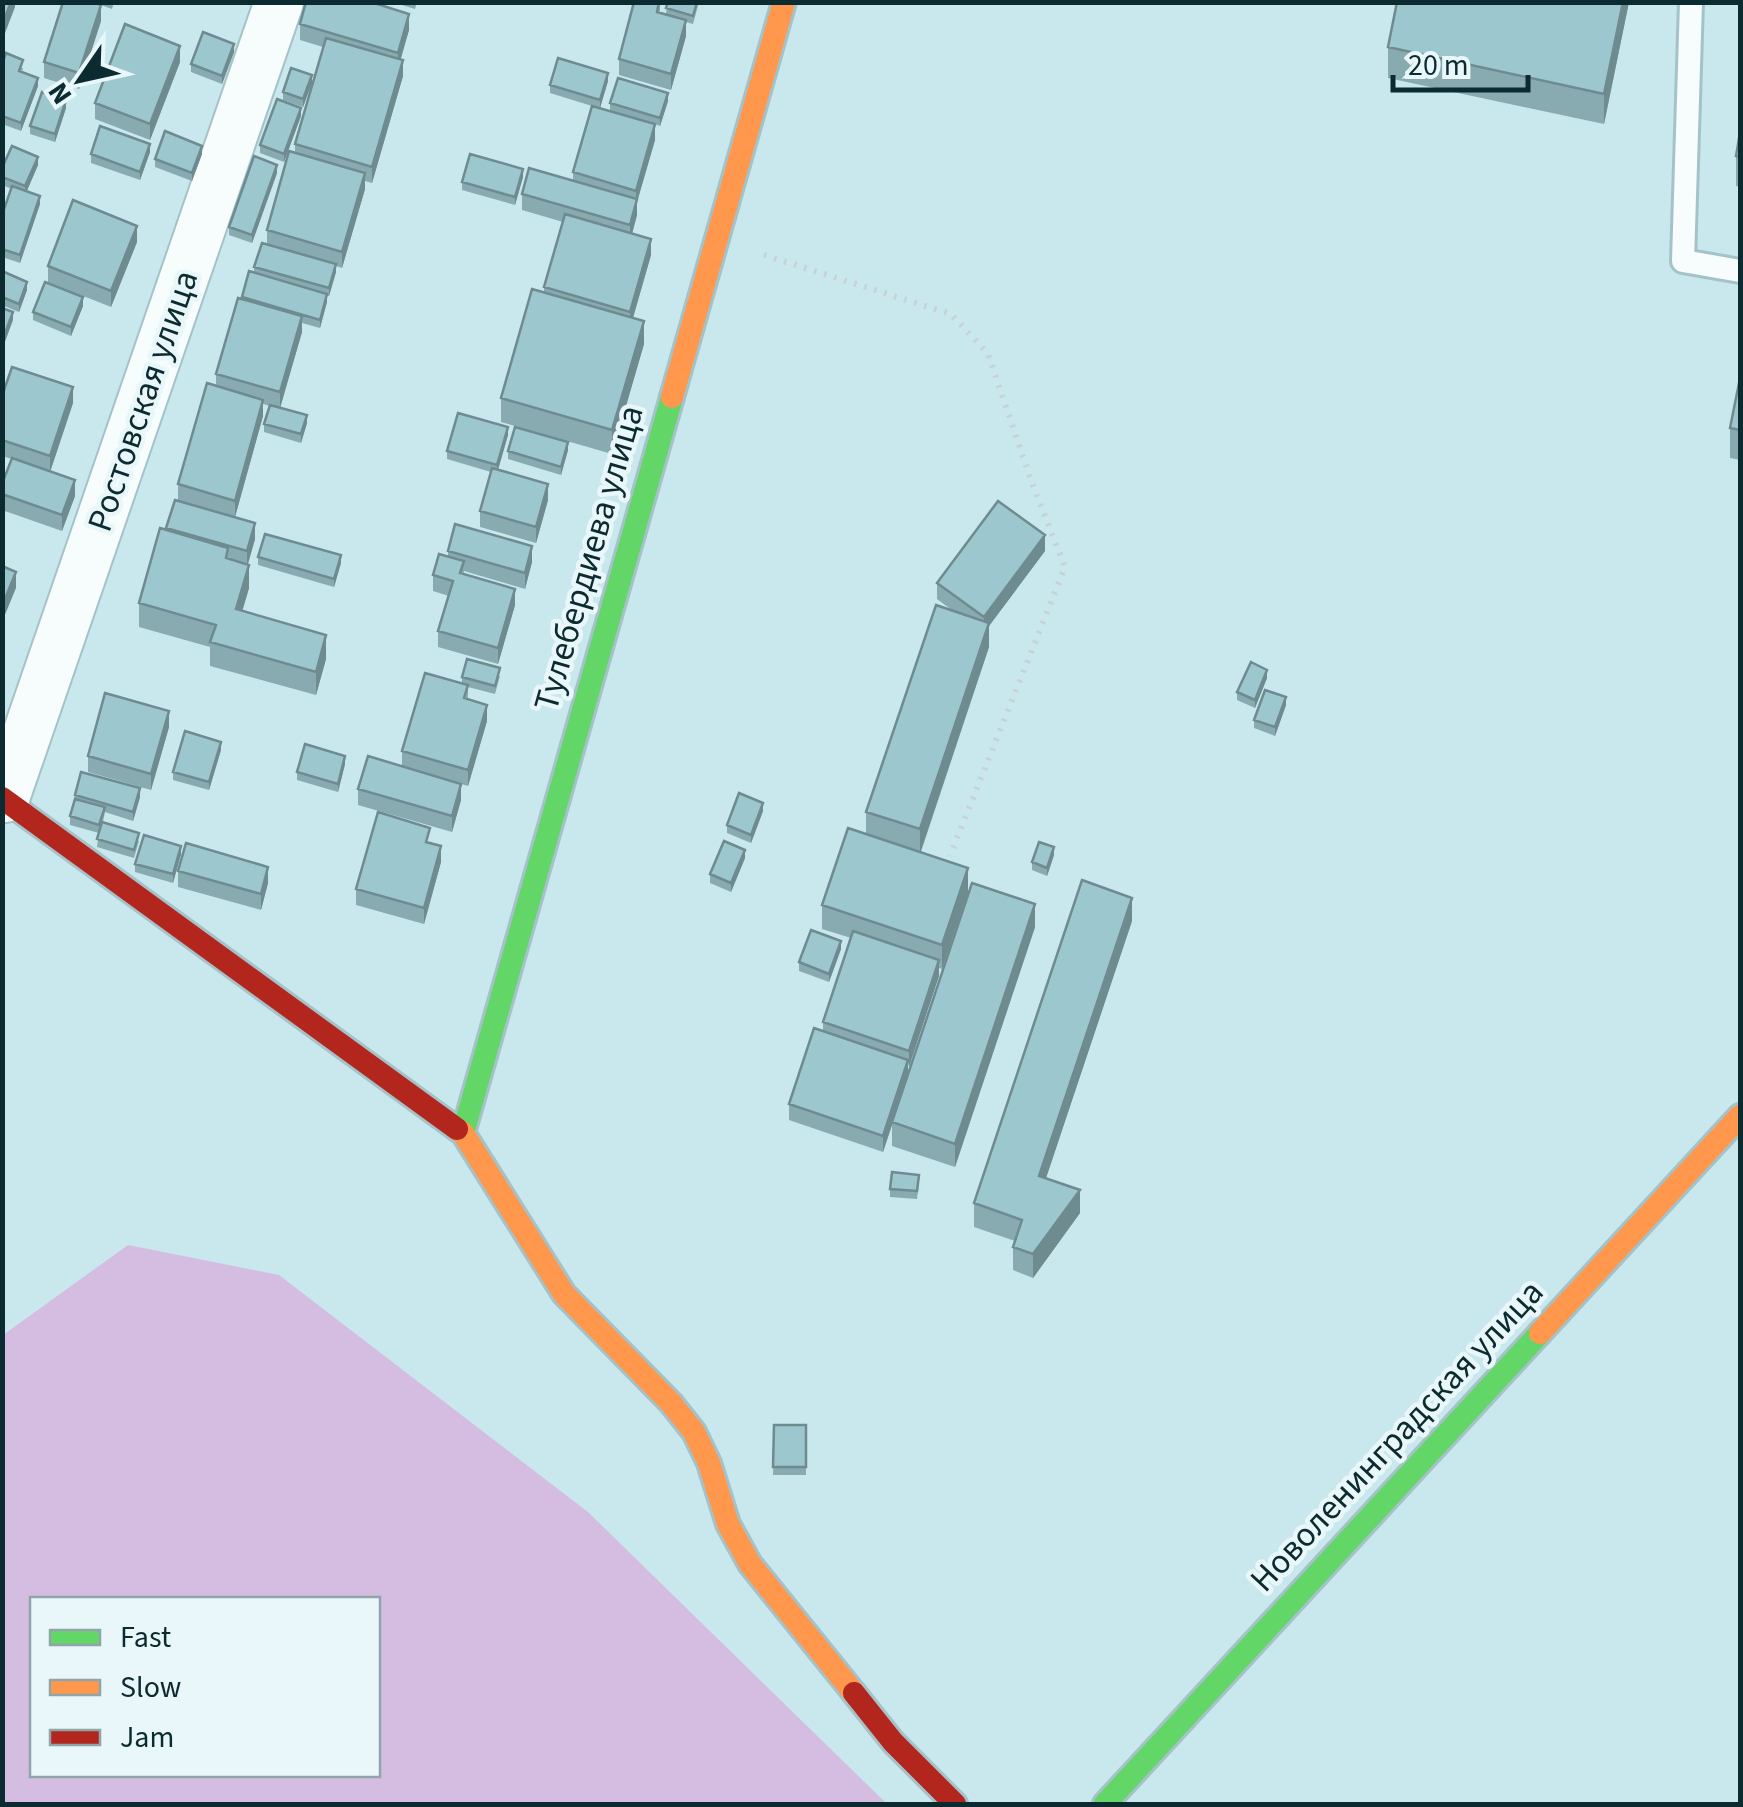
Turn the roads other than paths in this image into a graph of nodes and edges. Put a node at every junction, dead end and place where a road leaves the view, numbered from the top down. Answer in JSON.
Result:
{"nodes":[{"id":1,"x":280,"y":2,"type":"edge"},
{"id":2,"x":784,"y":2,"type":"edge"},
{"id":3,"x":1692,"y":2,"type":"edge"},
{"id":4,"x":1740,"y":271,"type":"edge"},
{"id":5,"x":4,"y":798,"type":"edge"},
{"id":6,"x":1740,"y":1116,"type":"edge"},
{"id":7,"x":463,"y":1133,"type":"junction"},
{"id":8,"x":955,"y":1804,"type":"edge"},
{"id":9,"x":1105,"y":1804,"type":"edge"}],
"edges":[{"from":1,"to":5,"type":"street","name":"Ростовская улица"},
{"from":2,"to":7,"type":"street","name":"Тулебердиева улица"},
{"from":3,"to":4,"type":"lane"},
{"from":5,"to":7,"type":"street"},
{"from":6,"to":9,"type":"street","name":"Новоленинградская улица"},
{"from":7,"to":8,"type":"street"}]}
